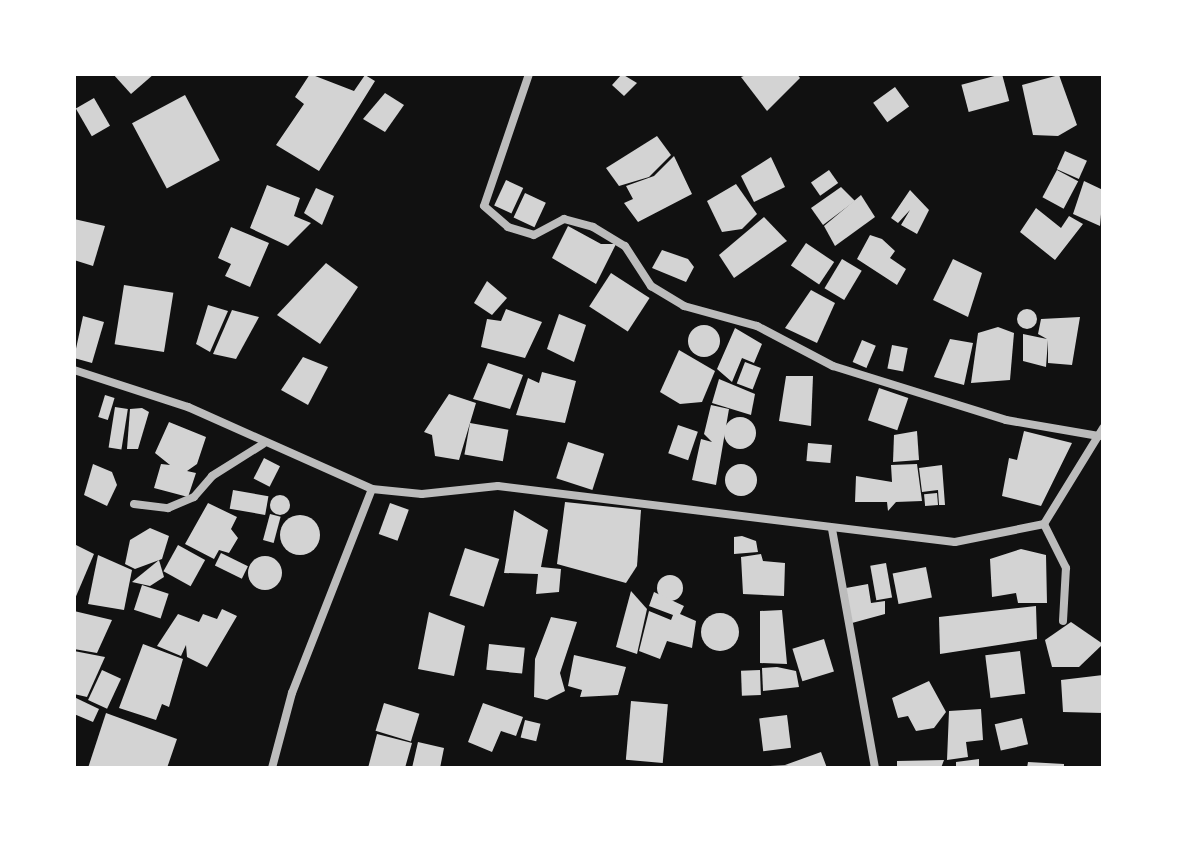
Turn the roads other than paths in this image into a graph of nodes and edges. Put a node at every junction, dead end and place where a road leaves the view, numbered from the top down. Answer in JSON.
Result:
{"nodes":[{"id":1,"x":529,"y":74,"type":"edge"},
{"id":2,"x":74,"y":370,"type":"edge"},
{"id":3,"x":1101,"y":432,"type":"edge"},
{"id":4,"x":263,"y":444,"type":"junction"},
{"id":5,"x":372,"y":489,"type":"junction"},
{"id":6,"x":134,"y":504,"type":"dead end"},
{"id":7,"x":1044,"y":524,"type":"junction"},
{"id":8,"x":832,"y":529,"type":"junction"},
{"id":9,"x":1063,"y":621,"type":"dead end"},
{"id":10,"x":272,"y":768,"type":"edge"},
{"id":11,"x":875,"y":768,"type":"edge"}],
"edges":[{"from":1,"to":3,"type":"street"},
{"from":2,"to":4,"type":"street"},
{"from":3,"to":7,"type":"street"},
{"from":4,"to":5,"type":"street"},
{"from":4,"to":6,"type":"street"},
{"from":5,"to":8,"type":"street"},
{"from":5,"to":10,"type":"street"},
{"from":7,"to":8,"type":"street"},
{"from":7,"to":9,"type":"street"},
{"from":8,"to":11,"type":"street"}]}
